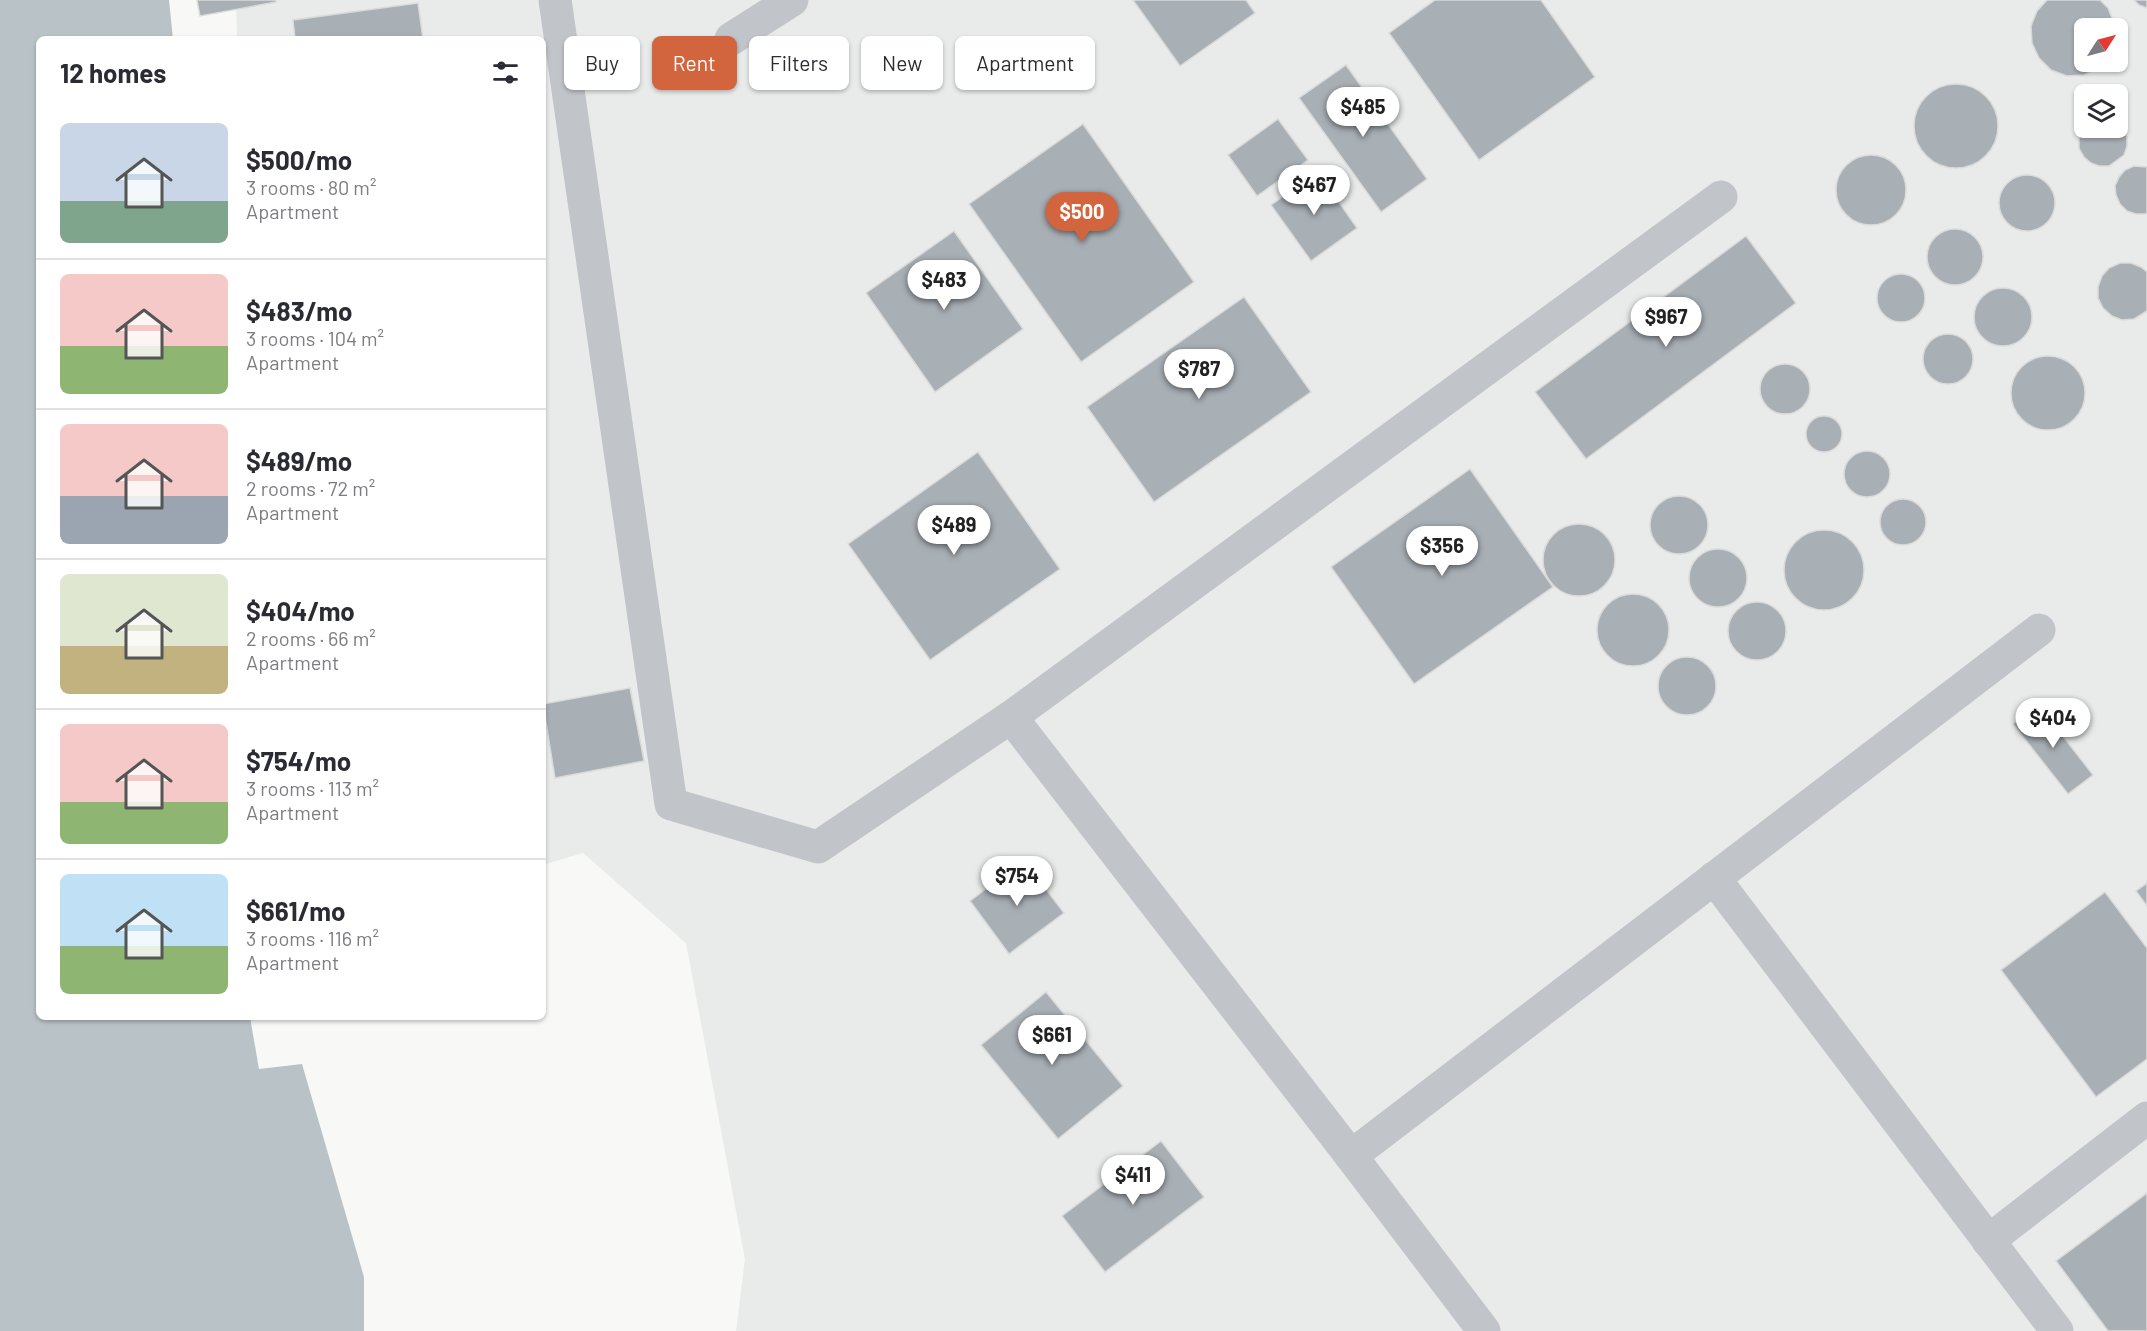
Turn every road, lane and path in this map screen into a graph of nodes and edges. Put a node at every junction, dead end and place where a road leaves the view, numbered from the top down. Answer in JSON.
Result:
{"nodes":[{"id":1,"x":555,"y":0,"type":"edge"},
{"id":2,"x":792,"y":0,"type":"edge"},
{"id":3,"x":736,"y":36,"type":"edge"},
{"id":4,"x":1721,"y":197,"type":"dead end"},
{"id":5,"x":2039,"y":630,"type":"dead end"},
{"id":6,"x":1011,"y":717,"type":"junction"},
{"id":7,"x":1714,"y":878,"type":"junction"},
{"id":8,"x":2147,"y":1118,"type":"edge"},
{"id":9,"x":1351,"y":1156,"type":"junction"},
{"id":10,"x":1988,"y":1241,"type":"junction"},
{"id":11,"x":1484,"y":1331,"type":"edge"},
{"id":12,"x":2057,"y":1331,"type":"edge"}],
"edges":[{"from":1,"to":6,"type":"street"},
{"from":2,"to":3,"type":"street"},
{"from":4,"to":6,"type":"street"},
{"from":5,"to":7,"type":"street"},
{"from":6,"to":9,"type":"street"},
{"from":7,"to":9,"type":"street"},
{"from":7,"to":10,"type":"street"},
{"from":8,"to":10,"type":"street"},
{"from":9,"to":11,"type":"street"},
{"from":10,"to":12,"type":"street"}]}
